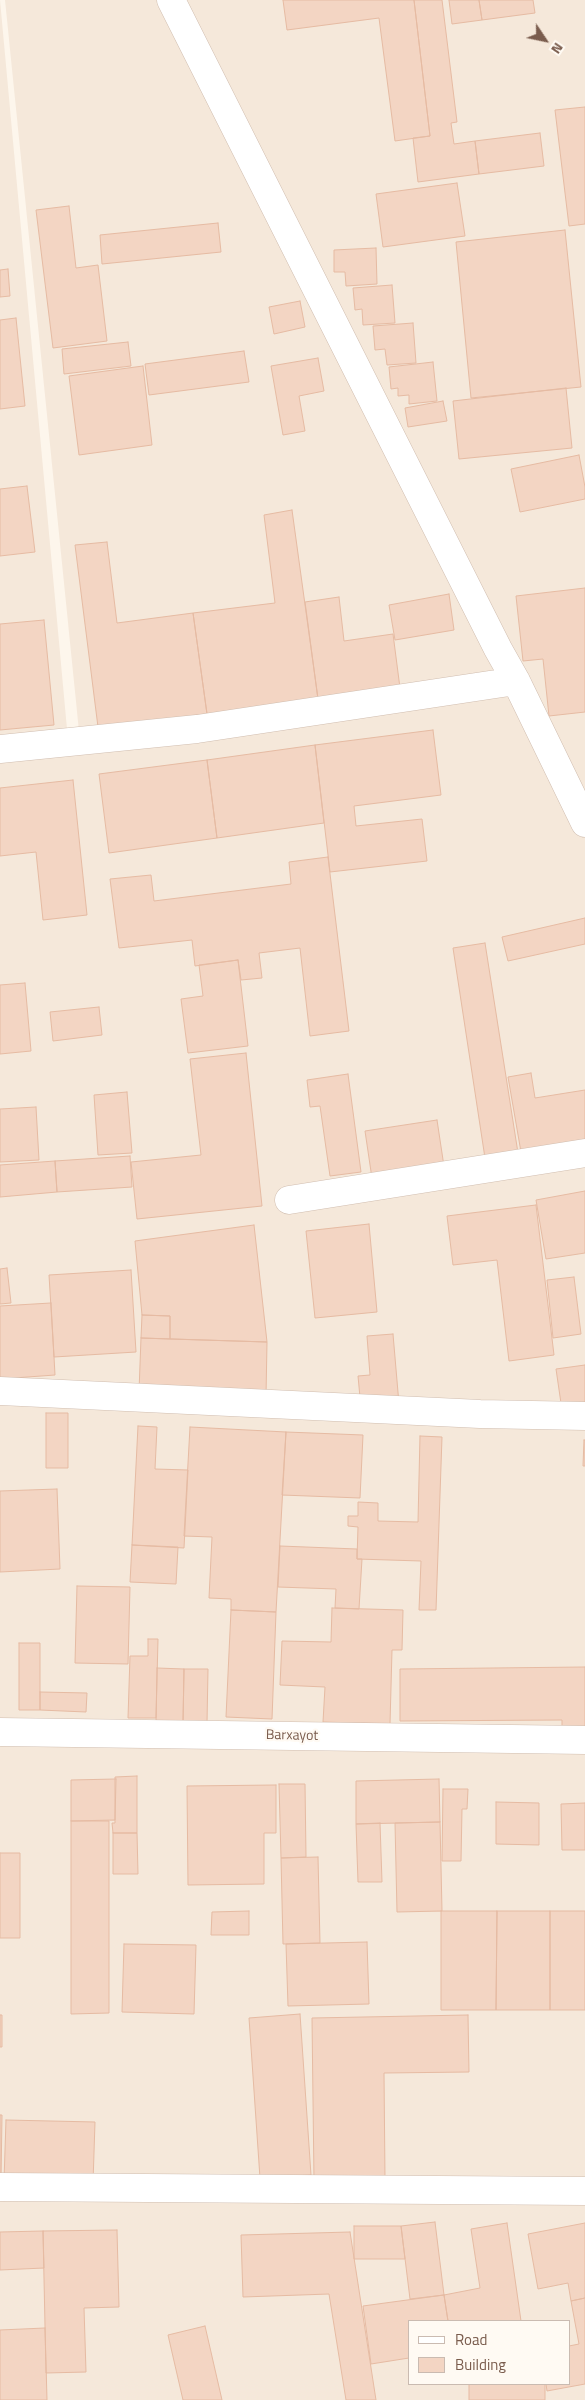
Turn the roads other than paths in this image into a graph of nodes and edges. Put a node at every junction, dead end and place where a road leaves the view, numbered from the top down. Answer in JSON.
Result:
{"nodes":[{"id":1,"x":171,"y":0,"type":"edge"},
{"id":2,"x":516,"y":681,"type":"junction"},
{"id":3,"x":0,"y":749,"type":"edge"},
{"id":4,"x":585,"y":823,"type":"edge"},
{"id":5,"x":585,"y":1153,"type":"edge"},
{"id":6,"x":289,"y":1200,"type":"dead end"},
{"id":7,"x":0,"y":1390,"type":"edge"},
{"id":8,"x":585,"y":1416,"type":"edge"},
{"id":9,"x":0,"y":1732,"type":"edge"},
{"id":10,"x":585,"y":1740,"type":"edge"},
{"id":11,"x":0,"y":2187,"type":"edge"},
{"id":12,"x":585,"y":2191,"type":"edge"}],
"edges":[{"from":1,"to":2,"type":"street"},
{"from":2,"to":3,"type":"street"},
{"from":2,"to":4,"type":"street"},
{"from":5,"to":6,"type":"street"},
{"from":7,"to":8,"type":"street"},
{"from":9,"to":10,"type":"street","name":"Barxayot"},
{"from":11,"to":12,"type":"street"}]}
